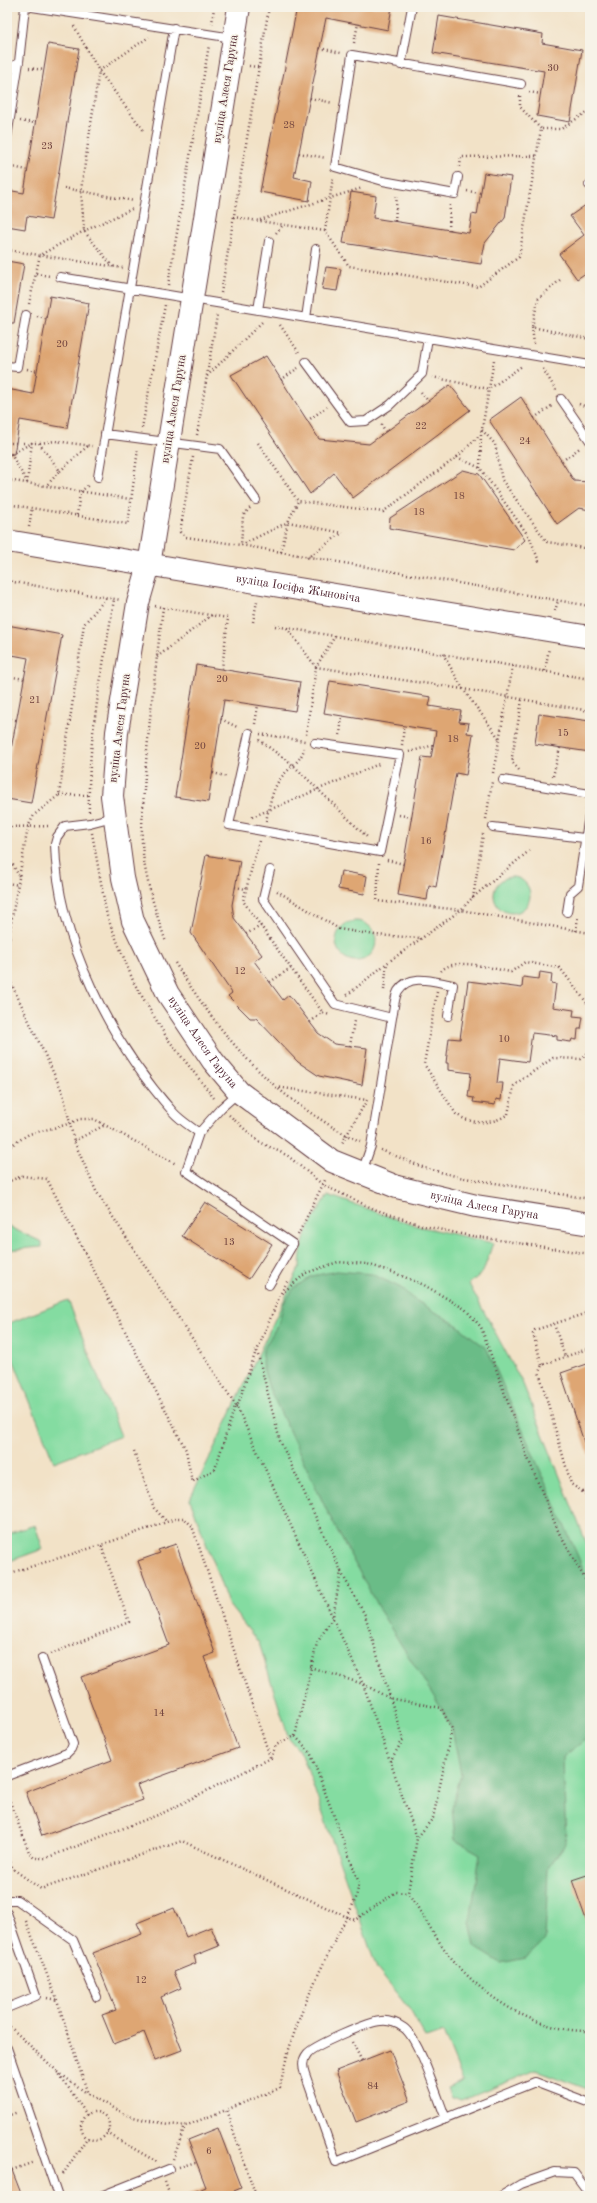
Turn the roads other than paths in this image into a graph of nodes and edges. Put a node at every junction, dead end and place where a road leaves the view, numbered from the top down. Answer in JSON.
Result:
{"nodes":[{"id":1,"x":25,"y":7,"type":"edge"},
{"id":2,"x":32,"y":7,"type":"edge"},
{"id":3,"x":239,"y":7,"type":"edge"},
{"id":4,"x":412,"y":7,"type":"edge"},
{"id":5,"x":174,"y":28,"type":"junction"},
{"id":6,"x":234,"y":38,"type":"junction"},
{"id":7,"x":19,"y":62,"type":"junction"},
{"id":8,"x":401,"y":65,"type":"junction"},
{"id":9,"x":7,"y":71,"type":"edge"},
{"id":10,"x":521,"y":84,"type":"road end"},
{"id":11,"x":7,"y":137,"type":"edge"},
{"id":12,"x":458,"y":177,"type":"road end"},
{"id":13,"x":269,"y":241,"type":"dead end"},
{"id":14,"x":316,"y":249,"type":"dead end"},
{"id":15,"x":60,"y":277,"type":"dead end"},
{"id":16,"x":130,"y":288,"type":"junction"},
{"id":17,"x":192,"y":299,"type":"junction"},
{"id":18,"x":258,"y":310,"type":"junction"},
{"id":19,"x":26,"y":314,"type":"road end"},
{"id":20,"x":306,"y":318,"type":"junction"},
{"id":21,"x":428,"y":338,"type":"junction"},
{"id":22,"x":306,"y":362,"type":"road end"},
{"id":23,"x":590,"y":365,"type":"edge"},
{"id":24,"x":7,"y":366,"type":"edge"},
{"id":25,"x":561,"y":399,"type":"road end"},
{"id":26,"x":105,"y":434,"type":"junction"},
{"id":27,"x":169,"y":442,"type":"junction"},
{"id":28,"x":587,"y":443,"type":"edge"},
{"id":29,"x":98,"y":477,"type":"dead end"},
{"id":30,"x":256,"y":500,"type":"road end"},
{"id":31,"x":7,"y":541,"type":"edge"},
{"id":32,"x":149,"y":565,"type":"junction"},
{"id":33,"x":590,"y":637,"type":"edge"},
{"id":34,"x":251,"y":733,"type":"road end"},
{"id":35,"x":315,"y":743,"type":"road end"},
{"id":36,"x":502,"y":780,"type":"dead end"},
{"id":37,"x":590,"y":794,"type":"edge"},
{"id":38,"x":590,"y":808,"type":"edge"},
{"id":39,"x":114,"y":817,"type":"junction"},
{"id":40,"x":493,"y":827,"type":"dead end"},
{"id":41,"x":584,"y":838,"type":"junction"},
{"id":42,"x":270,"y":870,"type":"dead end"},
{"id":43,"x":567,"y":912,"type":"dead end"},
{"id":44,"x":448,"y":1016,"type":"dead end"},
{"id":45,"x":392,"y":1018,"type":"junction"},
{"id":46,"x":240,"y":1092,"type":"junction"},
{"id":47,"x":199,"y":1133,"type":"junction"},
{"id":48,"x":362,"y":1172,"type":"junction"},
{"id":49,"x":590,"y":1224,"type":"edge"},
{"id":50,"x":269,"y":1285,"type":"dead end"},
{"id":51,"x":42,"y":1658,"type":"road end"},
{"id":52,"x":7,"y":1776,"type":"edge"},
{"id":53,"x":7,"y":1900,"type":"edge"},
{"id":54,"x":7,"y":1913,"type":"edge"},
{"id":55,"x":97,"y":1998,"type":"dead end"},
{"id":56,"x":7,"y":2008,"type":"edge"},
{"id":57,"x":7,"y":2048,"type":"edge"},
{"id":58,"x":590,"y":2103,"type":"edge"},
{"id":59,"x":446,"y":2119,"type":"junction"},
{"id":60,"x":169,"y":2170,"type":"road end"},
{"id":61,"x":588,"y":2191,"type":"edge"},
{"id":62,"x":58,"y":2196,"type":"edge"},
{"id":63,"x":101,"y":2196,"type":"edge"},
{"id":64,"x":501,"y":2196,"type":"edge"}],
"edges":[{"from":1,"to":7,"type":"lane"},
{"from":2,"to":5,"type":"lane"},
{"from":3,"to":6,"type":"street","name":"вуліца Алеся Гаруна"},
{"from":4,"to":8,"type":"lane"},
{"from":5,"to":6,"type":"lane"},
{"from":5,"to":16,"type":"lane"},
{"from":6,"to":17,"type":"street","name":"вуліца Алеся Гаруна"},
{"from":7,"to":9,"type":"lane"},
{"from":7,"to":11,"type":"lane"},
{"from":8,"to":10,"type":"lane"},
{"from":8,"to":12,"type":"lane"},
{"from":13,"to":18,"type":"lane"},
{"from":14,"to":20,"type":"lane"},
{"from":15,"to":16,"type":"lane"},
{"from":16,"to":17,"type":"lane"},
{"from":16,"to":26,"type":"lane"},
{"from":17,"to":18,"type":"lane"},
{"from":17,"to":27,"type":"street","name":"вуліца Алеся Гаруна"},
{"from":18,"to":20,"type":"lane"},
{"from":19,"to":24,"type":"lane"},
{"from":20,"to":21,"type":"lane"},
{"from":21,"to":22,"type":"lane"},
{"from":21,"to":23,"type":"lane"},
{"from":25,"to":28,"type":"lane"},
{"from":26,"to":27,"type":"lane"},
{"from":26,"to":29,"type":"lane"},
{"from":27,"to":30,"type":"lane"},
{"from":27,"to":32,"type":"street","name":"вуліца Алеся Гаруна"},
{"from":31,"to":32,"type":"street","name":"вуліца Іосіфа Жыновіча"},
{"from":32,"to":33,"type":"street","name":"вуліца Іосіфа Жыновіча"},
{"from":32,"to":39,"type":"street","name":"вуліца Алеся Гаруна"},
{"from":34,"to":35,"type":"lane"},
{"from":36,"to":37,"type":"lane"},
{"from":38,"to":41,"type":"lane"},
{"from":39,"to":46,"type":"street","name":"вуліца Алеся Гаруна"},
{"from":39,"to":47,"type":"lane"},
{"from":40,"to":41,"type":"lane"},
{"from":41,"to":43,"type":"lane"},
{"from":42,"to":45,"type":"lane"},
{"from":44,"to":45,"type":"lane"},
{"from":45,"to":48,"type":"lane"},
{"from":46,"to":47,"type":"lane"},
{"from":46,"to":48,"type":"street","name":"вуліца Алеся Гаруна"},
{"from":47,"to":50,"type":"lane"},
{"from":48,"to":49,"type":"street","name":"вуліца Алеся Гаруна"},
{"from":51,"to":52,"type":"lane"},
{"from":53,"to":55,"type":"lane"},
{"from":54,"to":56,"type":"lane"},
{"from":57,"to":62,"type":"lane"},
{"from":58,"to":59,"type":"lane"},
{"from":59,"to":59,"type":"lane"},
{"from":60,"to":63,"type":"lane"},
{"from":61,"to":64,"type":"lane"}]}
